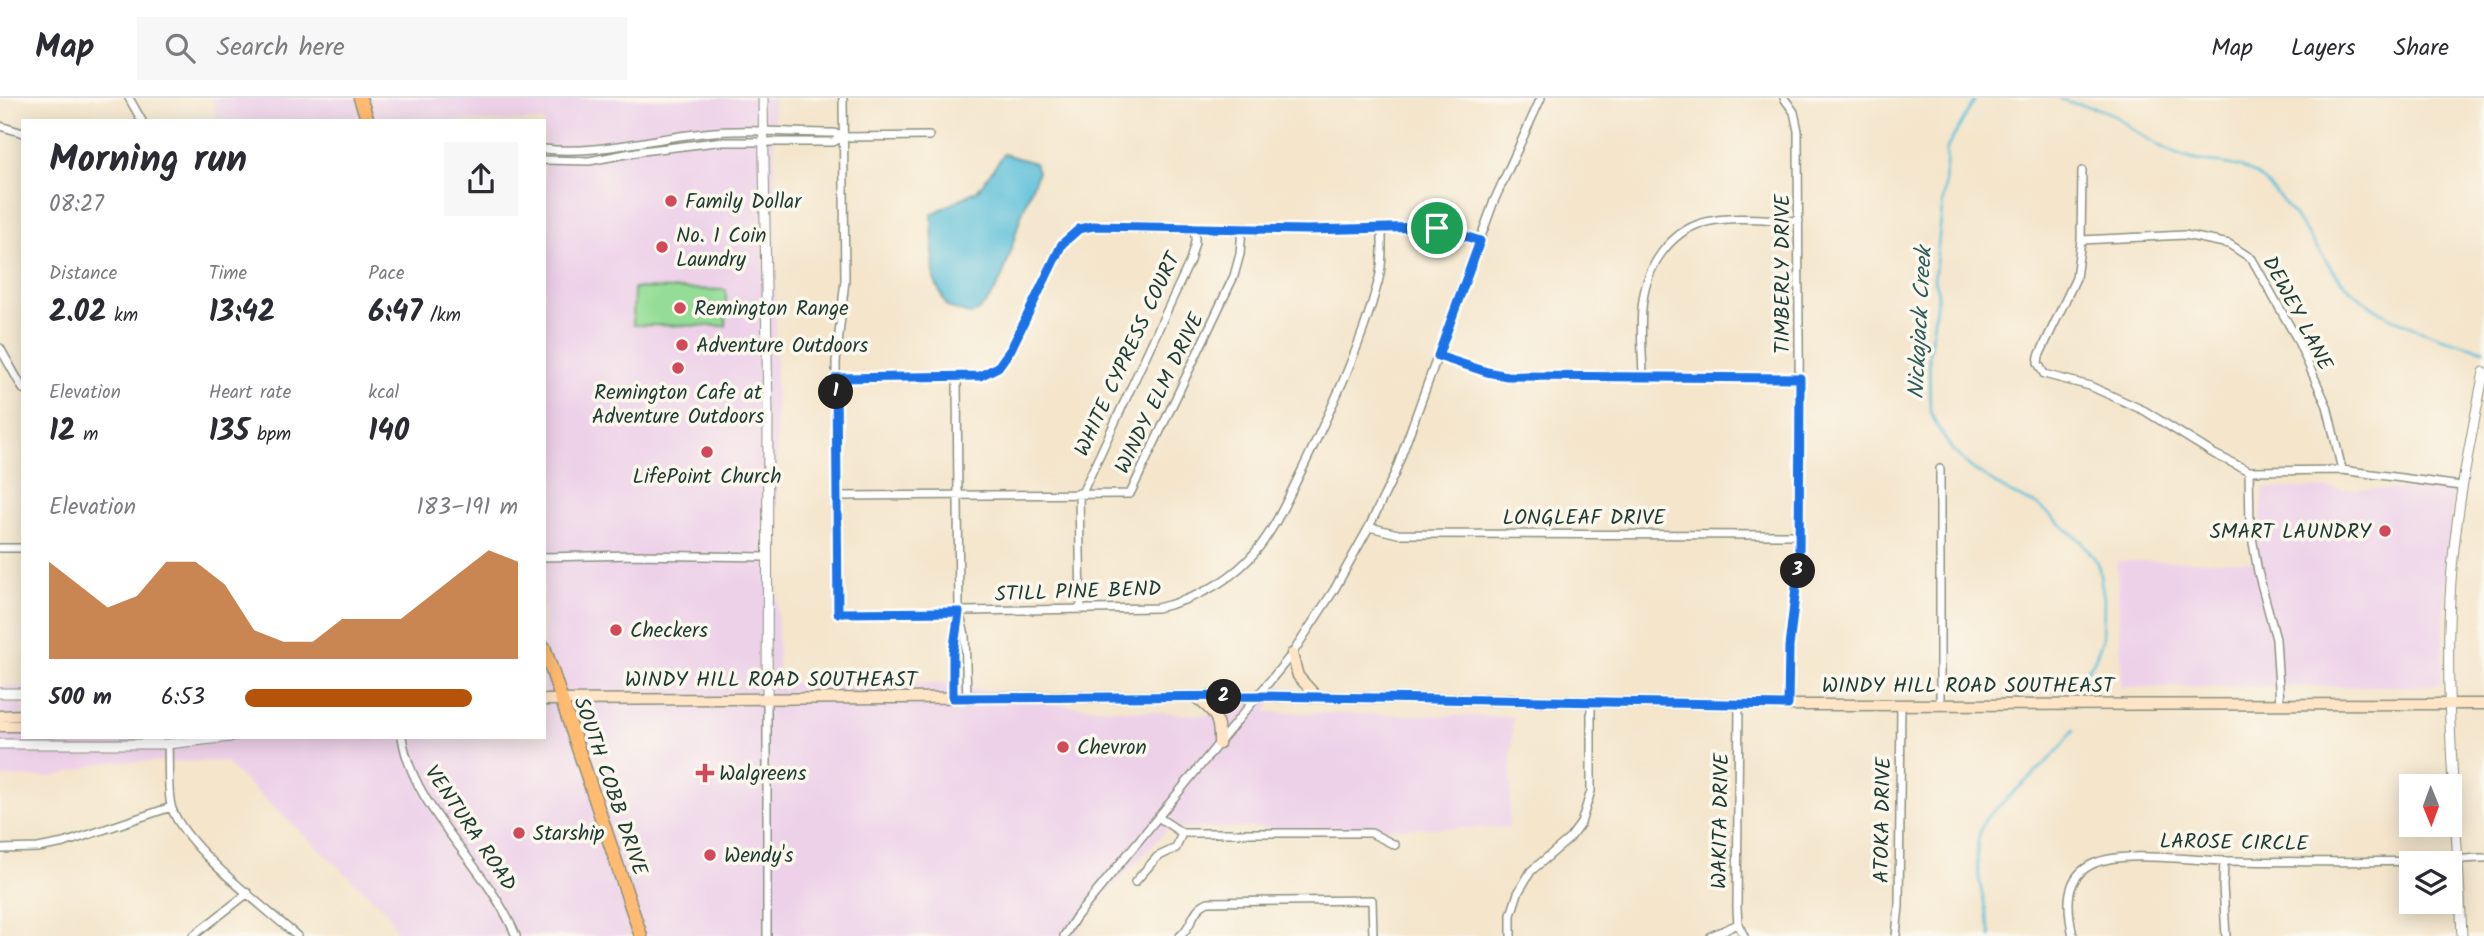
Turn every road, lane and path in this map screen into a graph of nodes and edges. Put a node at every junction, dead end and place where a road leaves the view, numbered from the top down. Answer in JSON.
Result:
{"nodes":[{"id":1,"x":130,"y":98,"type":"edge"},
{"id":2,"x":360,"y":98,"type":"edge"},
{"id":3,"x":763,"y":98,"type":"edge"},
{"id":4,"x":843,"y":98,"type":"edge"},
{"id":5,"x":1541,"y":98,"type":"edge"},
{"id":6,"x":1784,"y":98,"type":"edge"},
{"id":7,"x":141,"y":119,"type":"edge"},
{"id":8,"x":367,"y":119,"type":"edge"},
{"id":9,"x":0,"y":126,"type":"edge"},
{"id":10,"x":21,"y":132,"type":"edge"},
{"id":11,"x":806,"y":133,"type":"junction"},
{"id":12,"x":929,"y":136,"type":"dead end"},
{"id":13,"x":764,"y":137,"type":"junction"},
{"id":14,"x":843,"y":137,"type":"junction"},
{"id":15,"x":806,"y":143,"type":"junction"},
{"id":16,"x":546,"y":149,"type":"edge"},
{"id":17,"x":546,"y":160,"type":"edge"},
{"id":18,"x":2082,"y":171,"type":"dead end"},
{"id":19,"x":1799,"y":221,"type":"junction"},
{"id":20,"x":1195,"y":228,"type":"junction"},
{"id":21,"x":1382,"y":228,"type":"junction"},
{"id":22,"x":1242,"y":229,"type":"junction"},
{"id":23,"x":2081,"y":240,"type":"junction"},
{"id":24,"x":1480,"y":241,"type":"junction"},
{"id":25,"x":0,"y":348,"type":"edge"},
{"id":26,"x":1438,"y":356,"type":"junction"},
{"id":27,"x":2484,"y":372,"type":"edge"},
{"id":28,"x":1643,"y":376,"type":"junction"},
{"id":29,"x":836,"y":378,"type":"junction"},
{"id":30,"x":957,"y":378,"type":"junction"},
{"id":31,"x":1800,"y":378,"type":"junction"},
{"id":32,"x":21,"y":385,"type":"edge"},
{"id":33,"x":1940,"y":469,"type":"dead end"},
{"id":34,"x":2342,"y":470,"type":"junction"},
{"id":35,"x":2249,"y":471,"type":"junction"},
{"id":36,"x":2460,"y":486,"type":"junction"},
{"id":37,"x":1081,"y":493,"type":"junction"},
{"id":38,"x":959,"y":494,"type":"junction"},
{"id":39,"x":838,"y":496,"type":"junction"},
{"id":40,"x":1369,"y":527,"type":"junction"},
{"id":41,"x":1800,"y":536,"type":"junction"},
{"id":42,"x":0,"y":548,"type":"edge"},
{"id":43,"x":21,"y":548,"type":"edge"},
{"id":44,"x":768,"y":556,"type":"junction"},
{"id":45,"x":546,"y":557,"type":"edge"},
{"id":46,"x":1081,"y":610,"type":"junction"},
{"id":47,"x":959,"y":612,"type":"junction"},
{"id":48,"x":546,"y":654,"type":"edge"},
{"id":49,"x":1292,"y":654,"type":"junction"},
{"id":50,"x":0,"y":693,"type":"edge"},
{"id":51,"x":21,"y":693,"type":"edge"},
{"id":52,"x":1258,"y":696,"type":"junction"},
{"id":53,"x":967,"y":697,"type":"junction"},
{"id":54,"x":1195,"y":697,"type":"junction"},
{"id":55,"x":1317,"y":697,"type":"junction"},
{"id":56,"x":953,"y":698,"type":"junction"},
{"id":57,"x":767,"y":699,"type":"junction"},
{"id":58,"x":562,"y":700,"type":"junction"},
{"id":59,"x":1591,"y":702,"type":"junction"},
{"id":60,"x":546,"y":703,"type":"edge"},
{"id":61,"x":1739,"y":704,"type":"junction"},
{"id":62,"x":1901,"y":704,"type":"junction"},
{"id":63,"x":1940,"y":704,"type":"junction"},
{"id":64,"x":2280,"y":704,"type":"junction"},
{"id":65,"x":2451,"y":704,"type":"junction"},
{"id":66,"x":2484,"y":704,"type":"edge"},
{"id":67,"x":1788,"y":705,"type":"junction"},
{"id":68,"x":21,"y":715,"type":"edge"},
{"id":69,"x":0,"y":716,"type":"edge"},
{"id":70,"x":0,"y":726,"type":"edge"},
{"id":71,"x":21,"y":726,"type":"edge"},
{"id":72,"x":212,"y":739,"type":"edge"},
{"id":73,"x":403,"y":739,"type":"edge"},
{"id":74,"x":0,"y":744,"type":"edge"},
{"id":75,"x":168,"y":744,"type":"junction"},
{"id":76,"x":1219,"y":744,"type":"junction"},
{"id":77,"x":172,"y":807,"type":"junction"},
{"id":78,"x":1158,"y":817,"type":"junction"},
{"id":79,"x":1182,"y":834,"type":"junction"},
{"id":80,"x":1395,"y":845,"type":"dead end"},
{"id":81,"x":0,"y":849,"type":"edge"},
{"id":82,"x":2458,"y":851,"type":"edge"},
{"id":83,"x":2484,"y":858,"type":"edge"},
{"id":84,"x":2399,"y":860,"type":"edge"},
{"id":85,"x":2462,"y":860,"type":"edge"},
{"id":86,"x":2224,"y":861,"type":"junction"},
{"id":87,"x":1135,"y":882,"type":"dead end"},
{"id":88,"x":248,"y":893,"type":"junction"},
{"id":89,"x":2461,"y":914,"type":"edge"},
{"id":90,"x":1738,"y":924,"type":"junction"},
{"id":91,"x":193,"y":936,"type":"edge"},
{"id":92,"x":297,"y":936,"type":"edge"},
{"id":93,"x":516,"y":936,"type":"edge"},
{"id":94,"x":641,"y":936,"type":"edge"},
{"id":95,"x":767,"y":936,"type":"edge"},
{"id":96,"x":1064,"y":936,"type":"edge"},
{"id":97,"x":1180,"y":936,"type":"edge"},
{"id":98,"x":1373,"y":936,"type":"edge"},
{"id":99,"x":1511,"y":936,"type":"edge"},
{"id":100,"x":1711,"y":936,"type":"edge"},
{"id":101,"x":1744,"y":936,"type":"edge"},
{"id":102,"x":1896,"y":936,"type":"edge"},
{"id":103,"x":2073,"y":936,"type":"edge"},
{"id":104,"x":2227,"y":936,"type":"edge"},
{"id":105,"x":2462,"y":936,"type":"edge"}],
"edges":[{"from":1,"to":7,"type":"street"},
{"from":2,"to":8,"type":"main road"},
{"from":3,"to":13,"type":"street"},
{"from":4,"to":14,"type":"street","name":"STILL PINE BEND"},
{"from":5,"to":24,"type":"street"},
{"from":6,"to":19,"type":"street","name":"TIMBERLY DRIVE"},
{"from":9,"to":10,"type":"street"},
{"from":11,"to":13,"type":"street"},
{"from":11,"to":14,"type":"street"},
{"from":11,"to":15,"type":"street"},
{"from":12,"to":14,"type":"street"},
{"from":13,"to":15,"type":"street"},
{"from":13,"to":16,"type":"street"},
{"from":13,"to":17,"type":"street"},
{"from":13,"to":44,"type":"street"},
{"from":14,"to":15,"type":"street"},
{"from":14,"to":29,"type":"street","name":"STILL PINE BEND"},
{"from":18,"to":23,"type":"street"},
{"from":19,"to":28,"type":"street"},
{"from":19,"to":31,"type":"street","name":"TIMBERLY DRIVE"},
{"from":20,"to":22,"type":"street"},
{"from":20,"to":30,"type":"street"},
{"from":20,"to":37,"type":"street","name":"WHITE CYPRESS COURT"},
{"from":21,"to":22,"type":"street"},
{"from":21,"to":24,"type":"street"},
{"from":21,"to":46,"type":"street","name":"STILL PINE BEND"},
{"from":22,"to":37,"type":"street","name":"WINDY ELM DRIVE"},
{"from":23,"to":34,"type":"street","name":"DEWEY LANE"},
{"from":23,"to":35,"type":"street"},
{"from":24,"to":26,"type":"street"},
{"from":25,"to":32,"type":"street"},
{"from":26,"to":28,"type":"street"},
{"from":26,"to":40,"type":"street"},
{"from":27,"to":36,"type":"street"},
{"from":28,"to":31,"type":"street"},
{"from":29,"to":30,"type":"street"},
{"from":29,"to":39,"type":"street","name":"STILL PINE BEND"},
{"from":30,"to":38,"type":"street"},
{"from":31,"to":41,"type":"street","name":"TIMBERLY DRIVE"},
{"from":33,"to":63,"type":"street"},
{"from":34,"to":35,"type":"street"},
{"from":34,"to":36,"type":"street"},
{"from":35,"to":64,"type":"street"},
{"from":36,"to":65,"type":"street"},
{"from":37,"to":38,"type":"street","name":"WINDY ELM DRIVE"},
{"from":37,"to":46,"type":"street"},
{"from":38,"to":39,"type":"street","name":"WINDY ELM DRIVE"},
{"from":38,"to":47,"type":"street"},
{"from":39,"to":47,"type":"street","name":"STILL PINE BEND"},
{"from":40,"to":41,"type":"street","name":"LONGLEAF DRIVE"},
{"from":40,"to":49,"type":"street"},
{"from":41,"to":67,"type":"street","name":"TIMBERLY DRIVE"},
{"from":42,"to":43,"type":"street"},
{"from":44,"to":45,"type":"street"},
{"from":44,"to":57,"type":"street"},
{"from":46,"to":47,"type":"street","name":"STILL PINE BEND"},
{"from":47,"to":53,"type":"street"},
{"from":47,"to":56,"type":"street"},
{"from":48,"to":58,"type":"main road","name":"SOUTH COBB DRIVE"},
{"from":49,"to":52,"type":"street"},
{"from":49,"to":55,"type":"main road"},
{"from":50,"to":51,"type":"street"},
{"from":52,"to":54,"type":"main road","name":"WINDY HILL ROAD SOUTHEAST"},
{"from":52,"to":55,"type":"main road","name":"WINDY HILL ROAD SOUTHEAST"},
{"from":52,"to":76,"type":"street"},
{"from":53,"to":54,"type":"main road","name":"WINDY HILL ROAD SOUTHEAST"},
{"from":53,"to":56,"type":"main road","name":"WINDY HILL ROAD SOUTHEAST"},
{"from":54,"to":76,"type":"main road"},
{"from":55,"to":59,"type":"main road","name":"WINDY HILL ROAD SOUTHEAST"},
{"from":56,"to":57,"type":"main road","name":"WINDY HILL ROAD SOUTHEAST"},
{"from":57,"to":58,"type":"main road","name":"WINDY HILL ROAD SOUTHEAST"},
{"from":57,"to":95,"type":"street"},
{"from":58,"to":60,"type":"main road","name":"WINDY HILL ROAD SOUTHEAST"},
{"from":58,"to":94,"type":"main road","name":"SOUTH COBB DRIVE"},
{"from":59,"to":61,"type":"main road","name":"WINDY HILL ROAD SOUTHEAST"},
{"from":59,"to":99,"type":"street"},
{"from":61,"to":67,"type":"main road","name":"WINDY HILL ROAD SOUTHEAST"},
{"from":61,"to":90,"type":"street","name":"WAKITA DRIVE"},
{"from":62,"to":63,"type":"main road","name":"WINDY HILL ROAD SOUTHEAST"},
{"from":62,"to":67,"type":"main road","name":"WINDY HILL ROAD SOUTHEAST"},
{"from":62,"to":102,"type":"street","name":"ATOKA DRIVE"},
{"from":63,"to":64,"type":"main road","name":"WINDY HILL ROAD SOUTHEAST"},
{"from":64,"to":65,"type":"main road","name":"WINDY HILL ROAD SOUTHEAST"},
{"from":65,"to":66,"type":"main road","name":"WINDY HILL ROAD SOUTHEAST"},
{"from":65,"to":82,"type":"street"},
{"from":68,"to":69,"type":"main road"},
{"from":70,"to":71,"type":"main road"},
{"from":72,"to":75,"type":"street"},
{"from":73,"to":93,"type":"street","name":"VENTURA ROAD"},
{"from":74,"to":75,"type":"street"},
{"from":75,"to":77,"type":"street"},
{"from":76,"to":78,"type":"street"},
{"from":77,"to":81,"type":"street"},
{"from":77,"to":88,"type":"street"},
{"from":78,"to":79,"type":"street"},
{"from":78,"to":96,"type":"street"},
{"from":79,"to":80,"type":"street"},
{"from":79,"to":87,"type":"street"},
{"from":83,"to":85,"type":"street","name":"LAROSE CIRCLE"},
{"from":84,"to":86,"type":"street","name":"LAROSE CIRCLE"},
{"from":86,"to":103,"type":"street","name":"LAROSE CIRCLE"},
{"from":86,"to":104,"type":"street"},
{"from":88,"to":91,"type":"street"},
{"from":88,"to":92,"type":"street"},
{"from":89,"to":105,"type":"street"},
{"from":90,"to":100,"type":"street"},
{"from":90,"to":101,"type":"street","name":"WAKITA DRIVE"},
{"from":97,"to":98,"type":"street"}]}
